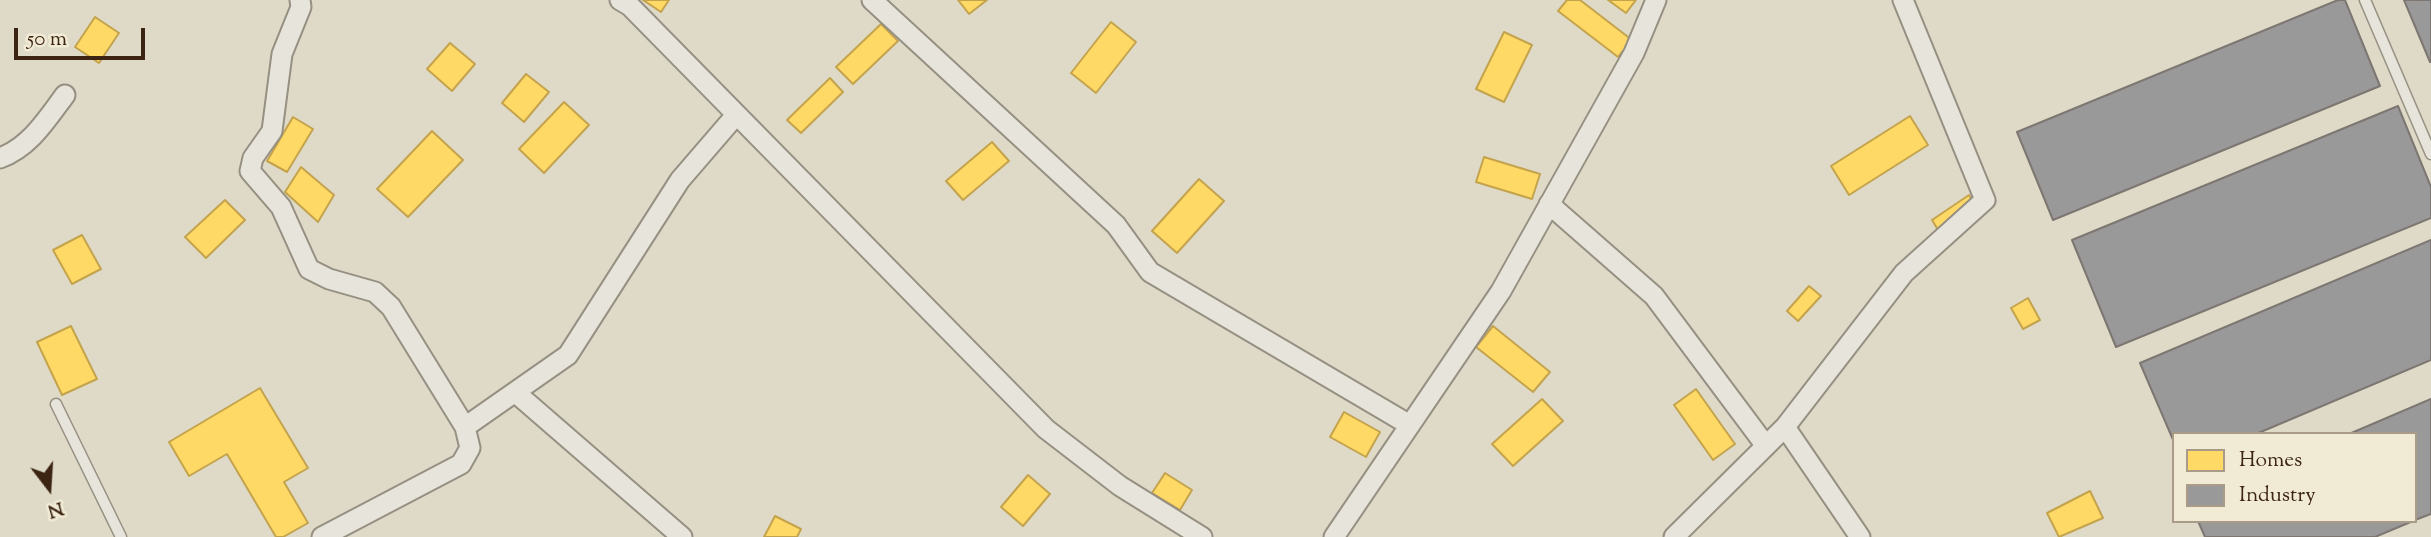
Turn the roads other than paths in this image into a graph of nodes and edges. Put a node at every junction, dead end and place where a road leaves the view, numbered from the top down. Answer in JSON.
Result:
{"nodes":[{"id":1,"x":300,"y":0,"type":"edge"},
{"id":2,"x":620,"y":0,"type":"edge"},
{"id":3,"x":872,"y":0,"type":"edge"},
{"id":4,"x":1656,"y":0,"type":"edge"},
{"id":5,"x":1903,"y":0,"type":"edge"},
{"id":6,"x":2364,"y":0,"type":"edge"},
{"id":7,"x":65,"y":95,"type":"dead end"},
{"id":8,"x":736,"y":115,"type":"junction"},
{"id":9,"x":2431,"y":154,"type":"edge"},
{"id":10,"x":0,"y":158,"type":"edge"},
{"id":11,"x":1549,"y":204,"type":"junction"},
{"id":12,"x":516,"y":393,"type":"junction"},
{"id":13,"x":56,"y":404,"type":"dead end"},
{"id":14,"x":1408,"y":424,"type":"junction"},
{"id":15,"x":1785,"y":427,"type":"junction"},
{"id":16,"x":465,"y":428,"type":"junction"},
{"id":17,"x":1766,"y":446,"type":"junction"},
{"id":18,"x":121,"y":537,"type":"edge"},
{"id":19,"x":322,"y":537,"type":"edge"},
{"id":20,"x":682,"y":537,"type":"edge"},
{"id":21,"x":1202,"y":537,"type":"edge"},
{"id":22,"x":1334,"y":537,"type":"edge"},
{"id":23,"x":1674,"y":537,"type":"edge"},
{"id":24,"x":1860,"y":537,"type":"edge"}],
"edges":[{"from":1,"to":16,"type":"street"},
{"from":2,"to":8,"type":"street"},
{"from":3,"to":14,"type":"street"},
{"from":4,"to":11,"type":"street"},
{"from":5,"to":15,"type":"street"},
{"from":6,"to":9,"type":"lane"},
{"from":7,"to":10,"type":"street"},
{"from":8,"to":12,"type":"street"},
{"from":8,"to":21,"type":"street"},
{"from":11,"to":14,"type":"street"},
{"from":11,"to":17,"type":"street"},
{"from":12,"to":16,"type":"street"},
{"from":12,"to":20,"type":"street"},
{"from":13,"to":18,"type":"lane"},
{"from":14,"to":22,"type":"street"},
{"from":15,"to":17,"type":"street"},
{"from":15,"to":24,"type":"street"},
{"from":16,"to":19,"type":"street"},
{"from":17,"to":23,"type":"street"}]}
